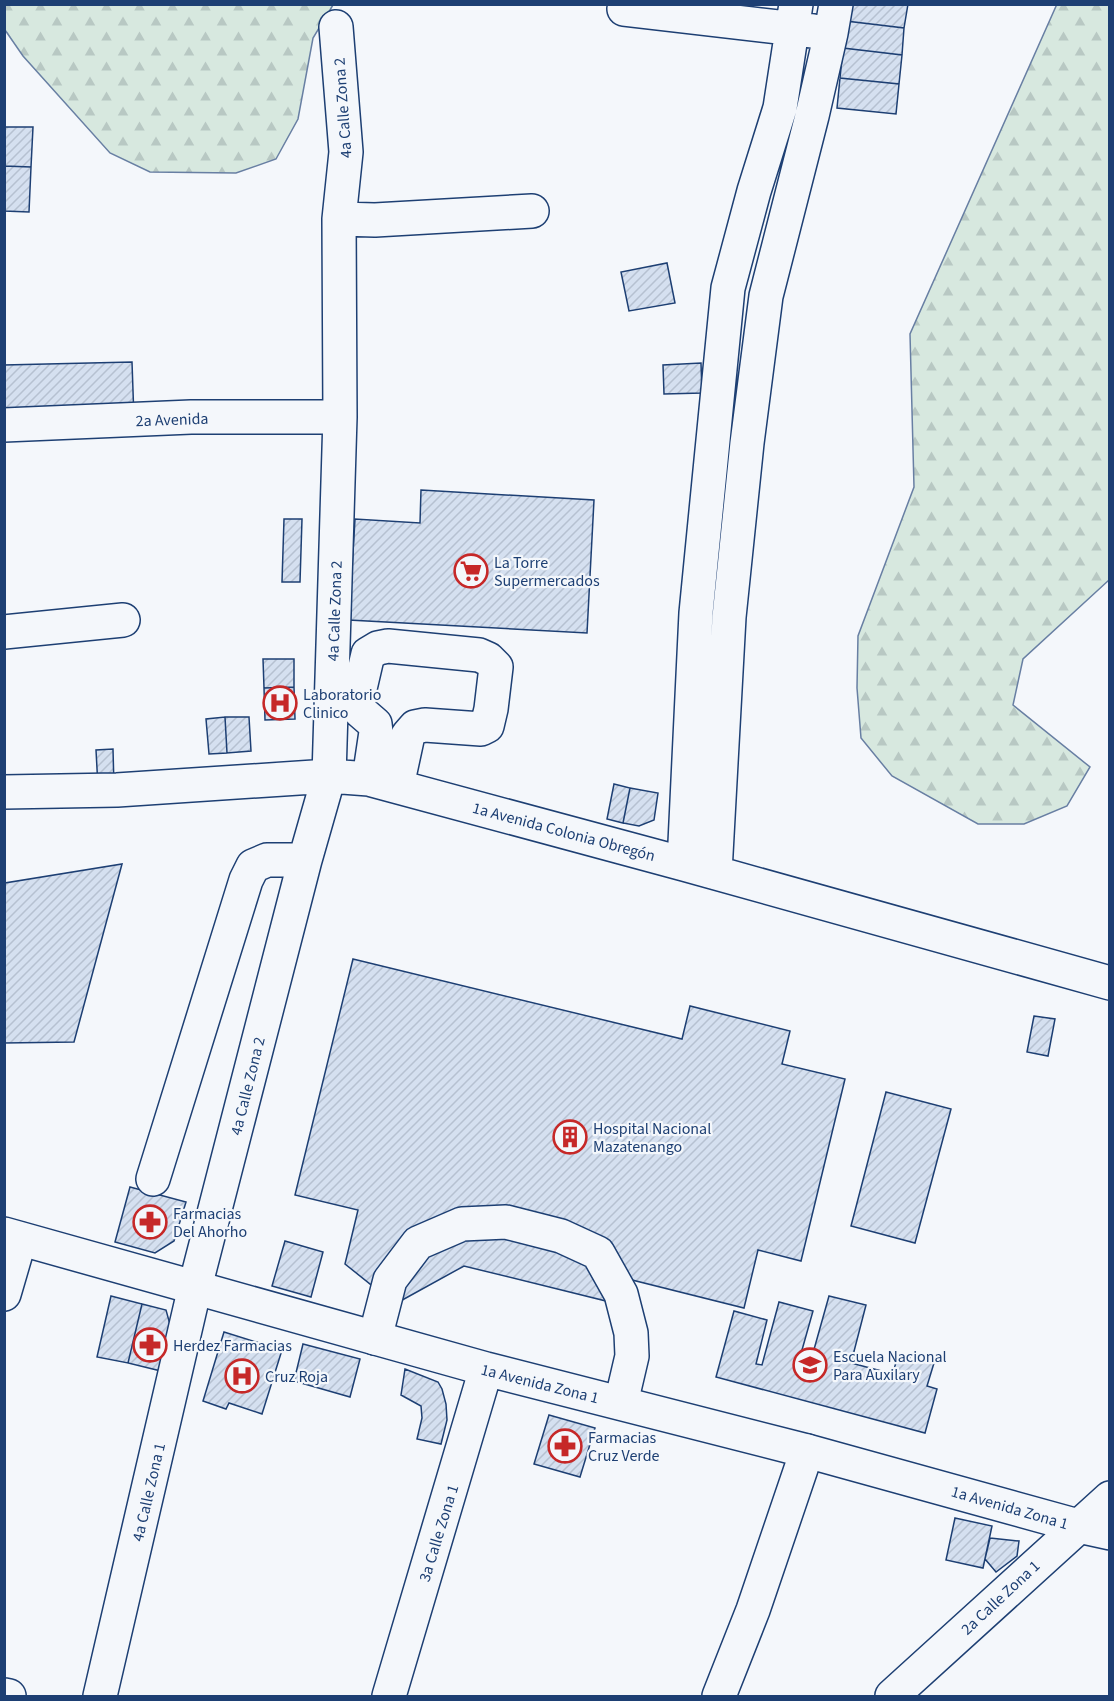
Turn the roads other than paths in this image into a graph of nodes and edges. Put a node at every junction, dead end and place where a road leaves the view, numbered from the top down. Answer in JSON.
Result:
{"nodes":[{"id":1,"x":624,"y":9,"type":"dead end"},
{"id":2,"x":795,"y":17,"type":"edge"},
{"id":3,"x":833,"y":19,"type":"edge"},
{"id":4,"x":336,"y":27,"type":"dead end"},
{"id":5,"x":754,"y":191,"type":"junction"},
{"id":6,"x":792,"y":198,"type":"junction"},
{"id":7,"x":532,"y":211,"type":"dead end"},
{"id":8,"x":339,"y":219,"type":"junction"},
{"id":9,"x":340,"y":417,"type":"junction"},
{"id":10,"x":4,"y":425,"type":"edge"},
{"id":11,"x":712,"y":440,"type":"junction"},
{"id":12,"x":747,"y":443,"type":"junction"},
{"id":13,"x":696,"y":613,"type":"junction"},
{"id":14,"x":729,"y":617,"type":"junction"},
{"id":15,"x":123,"y":620,"type":"dead end"},
{"id":16,"x":4,"y":632,"type":"edge"},
{"id":17,"x":329,"y":776,"type":"junction"},
{"id":18,"x":383,"y":783,"type":"junction"},
{"id":19,"x":4,"y":792,"type":"edge"},
{"id":20,"x":304,"y":860,"type":"junction"},
{"id":21,"x":700,"y":868,"type":"junction"},
{"id":22,"x":1110,"y":983,"type":"edge"},
{"id":23,"x":153,"y":1179,"type":"dead end"},
{"id":24,"x":12,"y":1237,"type":"edge"},
{"id":25,"x":195,"y":1287,"type":"junction"},
{"id":26,"x":4,"y":1294,"type":"edge"},
{"id":27,"x":375,"y":1338,"type":"junction"},
{"id":28,"x":486,"y":1369,"type":"junction"},
{"id":29,"x":621,"y":1403,"type":"junction"},
{"id":30,"x":807,"y":1451,"type":"junction"},
{"id":31,"x":1110,"y":1498,"type":"edge"},
{"id":32,"x":1078,"y":1526,"type":"junction"},
{"id":33,"x":1110,"y":1533,"type":"edge"},
{"id":34,"x":4,"y":1695,"type":"edge"},
{"id":35,"x":9,"y":1696,"type":"edge"},
{"id":36,"x":100,"y":1696,"type":"edge"},
{"id":37,"x":389,"y":1696,"type":"edge"},
{"id":38,"x":719,"y":1696,"type":"edge"},
{"id":39,"x":892,"y":1696,"type":"edge"}],
"edges":[{"from":1,"to":2,"type":"street"},
{"from":2,"to":3,"type":"street"},
{"from":2,"to":5,"type":"street"},
{"from":3,"to":6,"type":"street"},
{"from":4,"to":8,"type":"street","name":"4a Calle Zona 2"},
{"from":5,"to":6,"type":"street"},
{"from":5,"to":11,"type":"street"},
{"from":6,"to":12,"type":"street"},
{"from":7,"to":8,"type":"street"},
{"from":8,"to":9,"type":"street","name":"4a Calle Zona 2"},
{"from":9,"to":10,"type":"street","name":"2a Avenida"},
{"from":9,"to":17,"type":"street","name":"4a Calle Zona 2"},
{"from":11,"to":12,"type":"street"},
{"from":11,"to":13,"type":"street"},
{"from":12,"to":14,"type":"street"},
{"from":13,"to":14,"type":"street"},
{"from":13,"to":21,"type":"street"},
{"from":14,"to":21,"type":"street"},
{"from":15,"to":16,"type":"street"},
{"from":17,"to":18,"type":"street","name":"1a Avenida Colonia Obregón"},
{"from":17,"to":19,"type":"street","name":"1a Avenida Colonia Obregón"},
{"from":17,"to":20,"type":"street","name":"4a Calle Zona 2"},
{"from":18,"to":18,"type":"street"},
{"from":18,"to":21,"type":"street","name":"1a Avenida Colonia Obregón"},
{"from":20,"to":23,"type":"street"},
{"from":20,"to":25,"type":"street","name":"4a Calle Zona 2"},
{"from":21,"to":22,"type":"street","name":"1a Avenida Colonia Obregón"},
{"from":24,"to":25,"type":"street","name":"1a Avenida Zona 1"},
{"from":24,"to":26,"type":"street"},
{"from":25,"to":27,"type":"street","name":"1a Avenida Zona 1"},
{"from":25,"to":36,"type":"street","name":"4a Calle Zona 1"},
{"from":27,"to":28,"type":"street","name":"1a Avenida Zona 1"},
{"from":27,"to":29,"type":"street"},
{"from":28,"to":29,"type":"street","name":"1a Avenida Zona 1"},
{"from":28,"to":37,"type":"street","name":"3a Calle Zona 1"},
{"from":29,"to":30,"type":"street","name":"1a Avenida Zona 1"},
{"from":30,"to":32,"type":"street","name":"1a Avenida Zona 1"},
{"from":30,"to":38,"type":"street"},
{"from":31,"to":32,"type":"street","name":"2a Calle Zona 1"},
{"from":32,"to":33,"type":"street","name":"1a Avenida Zona 1"},
{"from":32,"to":39,"type":"street","name":"2a Calle Zona 1"},
{"from":34,"to":35,"type":"street"}]}
